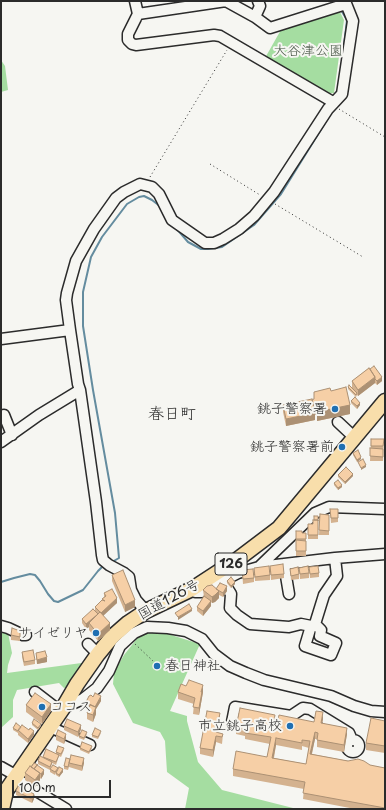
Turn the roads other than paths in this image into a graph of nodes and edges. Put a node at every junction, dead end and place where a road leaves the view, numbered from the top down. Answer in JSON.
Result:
{"nodes":[{"id":1,"x":135,"y":1,"type":"edge"},
{"id":2,"x":258,"y":1,"type":"edge"},
{"id":3,"x":206,"y":2,"type":"edge"},
{"id":4,"x":343,"y":4,"type":"edge"},
{"id":5,"x":138,"y":14,"type":"junction"},
{"id":6,"x":254,"y":17,"type":"junction"},
{"id":7,"x":333,"y":102,"type":"junction"},
{"id":8,"x":70,"y":330,"type":"junction"},
{"id":9,"x":1,"y":339,"type":"edge"},
{"id":10,"x":80,"y":390,"type":"junction"},
{"id":11,"x":385,"y":401,"type":"edge"},
{"id":12,"x":1,"y":416,"type":"edge"},
{"id":13,"x":338,"y":422,"type":"dead end"},
{"id":14,"x":12,"y":435,"type":"junction"},
{"id":15,"x":355,"y":438,"type":"junction"},
{"id":16,"x":1,"y":442,"type":"edge"},
{"id":17,"x":385,"y":509,"type":"edge"},
{"id":18,"x":385,"y":554,"type":"edge"},
{"id":19,"x":335,"y":558,"type":"junction"},
{"id":20,"x":284,"y":564,"type":"junction"},
{"id":21,"x":259,"y":567,"type":"junction"},
{"id":22,"x":221,"y":581,"type":"junction"},
{"id":23,"x":192,"y":589,"type":"junction"},
{"id":24,"x":289,"y":594,"type":"dead end"},
{"id":25,"x":146,"y":612,"type":"junction"},
{"id":26,"x":1,"y":626,"type":"edge"},
{"id":27,"x":26,"y":635,"type":"dead end"},
{"id":28,"x":35,"y":692,"type":"edge"},
{"id":29,"x":62,"y":710,"type":"junction"},
{"id":30,"x":385,"y":712,"type":"edge"},
{"id":31,"x":232,"y":722,"type":"dead end"},
{"id":32,"x":50,"y":727,"type":"junction"},
{"id":33,"x":352,"y":740,"type":"dead end"},
{"id":34,"x":90,"y":745,"type":"edge"},
{"id":35,"x":1,"y":767,"type":"edge"},
{"id":36,"x":16,"y":777,"type":"junction"},
{"id":37,"x":4,"y":795,"type":"edge"},
{"id":38,"x":2,"y":809,"type":"edge"},
{"id":39,"x":66,"y":809,"type":"edge"}],
"edges":[{"from":1,"to":5,"type":"street"},
{"from":2,"to":6,"type":"street"},
{"from":3,"to":5,"type":"street"},
{"from":3,"to":6,"type":"street"},
{"from":4,"to":6,"type":"street"},
{"from":4,"to":7,"type":"street"},
{"from":5,"to":7,"type":"street"},
{"from":7,"to":8,"type":"street"},
{"from":8,"to":9,"type":"street"},
{"from":8,"to":10,"type":"street"},
{"from":10,"to":14,"type":"street"},
{"from":10,"to":25,"type":"street"},
{"from":11,"to":15,"type":"highway","name":"国道126号","number":"126"},
{"from":12,"to":14,"type":"street"},
{"from":13,"to":15,"type":"street"},
{"from":14,"to":16,"type":"street"},
{"from":15,"to":23,"type":"highway","name":"国道126号","number":"126"},
{"from":17,"to":21,"type":"street"},
{"from":18,"to":19,"type":"street"},
{"from":19,"to":20,"type":"street"},
{"from":19,"to":22,"type":"street"},
{"from":20,"to":21,"type":"street"},
{"from":20,"to":24,"type":"street"},
{"from":21,"to":22,"type":"street"},
{"from":22,"to":23,"type":"street"},
{"from":23,"to":25,"type":"highway","name":"国道126号","number":"126"},
{"from":25,"to":29,"type":"highway","name":"国道126号","number":"126"},
{"from":26,"to":27,"type":"street"},
{"from":28,"to":29,"type":"street"},
{"from":29,"to":30,"type":"street"},
{"from":29,"to":32,"type":"highway","name":"国道126号","number":"126"},
{"from":31,"to":33,"type":"street"},
{"from":32,"to":34,"type":"street"},
{"from":32,"to":36,"type":"highway","name":"国道126号","number":"126"},
{"from":35,"to":36,"type":"street"},
{"from":36,"to":37,"type":"highway","name":"国道126号","number":"126"},
{"from":36,"to":39,"type":"street"},
{"from":37,"to":38,"type":"highway","name":"国道126号","number":"126"}]}
